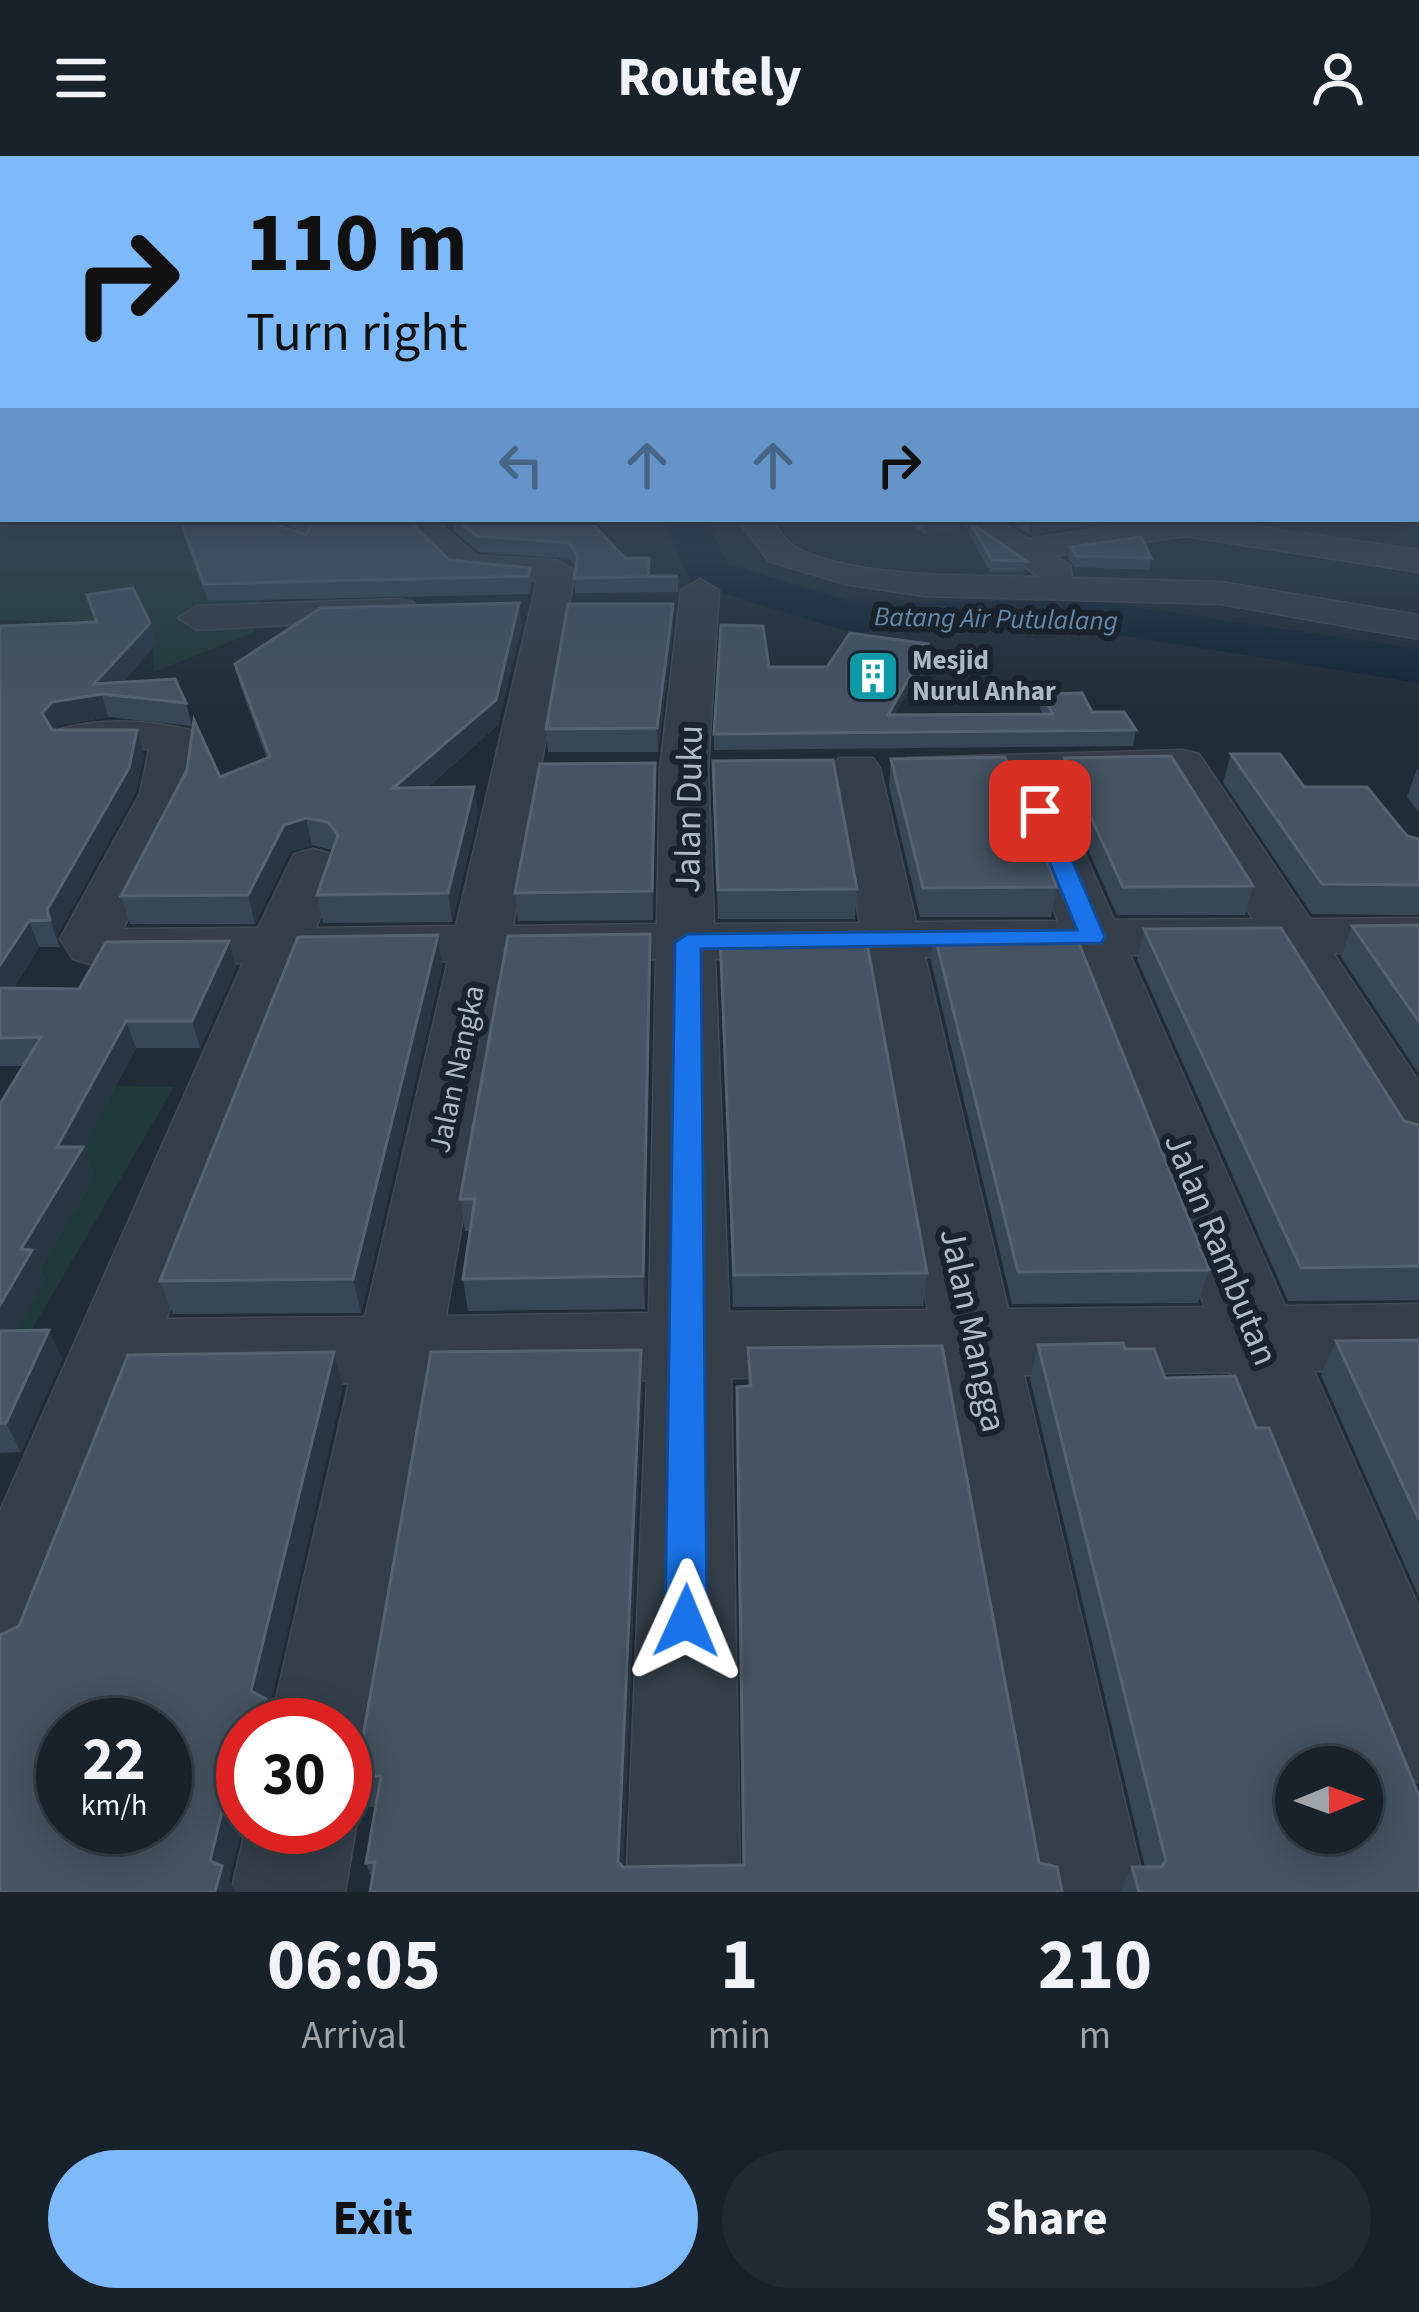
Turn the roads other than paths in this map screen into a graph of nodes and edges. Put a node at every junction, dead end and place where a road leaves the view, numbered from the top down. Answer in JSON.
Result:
{"nodes":[{"id":1,"x":439,"y":543,"type":"edge"},
{"id":2,"x":773,"y":543,"type":"edge"},
{"id":3,"x":1013,"y":543,"type":"edge"},
{"id":4,"x":1072,"y":543,"type":"edge"},
{"id":5,"x":1299,"y":543,"type":"edge"},
{"id":6,"x":1025,"y":550,"type":"junction"},
{"id":7,"x":1419,"y":561,"type":"edge"},
{"id":8,"x":1075,"y":586,"type":"junction"},
{"id":9,"x":686,"y":603,"type":"dead end"},
{"id":10,"x":437,"y":610,"type":"edge"},
{"id":11,"x":197,"y":618,"type":"dead end"},
{"id":12,"x":1419,"y":627,"type":"edge"},
{"id":13,"x":76,"y":739,"type":"edge"},
{"id":14,"x":1023,"y":768,"type":"junction"},
{"id":15,"x":313,"y":865,"type":"dead end"},
{"id":16,"x":1419,"y":935,"type":"edge"},
{"id":17,"x":1295,"y":936,"type":"junction"},
{"id":18,"x":1092,"y":937,"type":"junction"},
{"id":19,"x":891,"y":938,"type":"junction"},
{"id":20,"x":688,"y":942,"type":"junction"},
{"id":21,"x":482,"y":945,"type":"junction"},
{"id":22,"x":279,"y":950,"type":"junction"},
{"id":23,"x":1419,"y":1136,"type":"edge"},
{"id":24,"x":1419,"y":1337,"type":"edge"},
{"id":25,"x":1258,"y":1339,"type":"junction"},
{"id":26,"x":976,"y":1345,"type":"junction"},
{"id":27,"x":689,"y":1349,"type":"junction"},
{"id":28,"x":399,"y":1352,"type":"junction"},
{"id":29,"x":110,"y":1353,"type":"junction"},
{"id":30,"x":0,"y":1624,"type":"edge"},
{"id":31,"x":328,"y":1698,"type":"edge"},
{"id":32,"x":1419,"y":1729,"type":"edge"},
{"id":33,"x":296,"y":1854,"type":"edge"},
{"id":34,"x":288,"y":1892,"type":"edge"},
{"id":35,"x":683,"y":1892,"type":"edge"},
{"id":36,"x":1089,"y":1892,"type":"edge"}],
"edges":[{"from":1,"to":21,"type":"street","name":"Jalan Nangka"},
{"from":2,"to":8,"type":"street"},
{"from":3,"to":6,"type":"street"},
{"from":4,"to":6,"type":"street"},
{"from":5,"to":7,"type":"street"},
{"from":6,"to":8,"type":"street"},
{"from":8,"to":12,"type":"street"},
{"from":9,"to":20,"type":"street","name":"Jalan Duku"},
{"from":10,"to":11,"type":"street"},
{"from":13,"to":22,"type":"street"},
{"from":14,"to":17,"type":"street"},
{"from":14,"to":18,"type":"street","name":"Jalan Rambutan"},
{"from":14,"to":19,"type":"street","name":"Jalan Mangga"},
{"from":15,"to":22,"type":"street"},
{"from":16,"to":17,"type":"street"},
{"from":17,"to":18,"type":"street"},
{"from":17,"to":23,"type":"street"},
{"from":18,"to":19,"type":"street"},
{"from":18,"to":25,"type":"street","name":"Jalan Rambutan"},
{"from":19,"to":20,"type":"street"},
{"from":19,"to":26,"type":"street","name":"Jalan Mangga"},
{"from":20,"to":21,"type":"street"},
{"from":20,"to":27,"type":"street","name":"Jalan Duku"},
{"from":21,"to":22,"type":"street"},
{"from":21,"to":28,"type":"street","name":"Jalan Nangka"},
{"from":22,"to":29,"type":"street"},
{"from":24,"to":25,"type":"street"},
{"from":25,"to":26,"type":"street"},
{"from":25,"to":32,"type":"street","name":"Jalan Rambutan"},
{"from":26,"to":27,"type":"street"},
{"from":26,"to":36,"type":"street","name":"Jalan Mangga"},
{"from":27,"to":28,"type":"street"},
{"from":27,"to":35,"type":"street","name":"Jalan Duku"},
{"from":28,"to":29,"type":"street"},
{"from":28,"to":31,"type":"street","name":"Jalan Nangka"},
{"from":29,"to":30,"type":"street"},
{"from":33,"to":34,"type":"street"}]}
